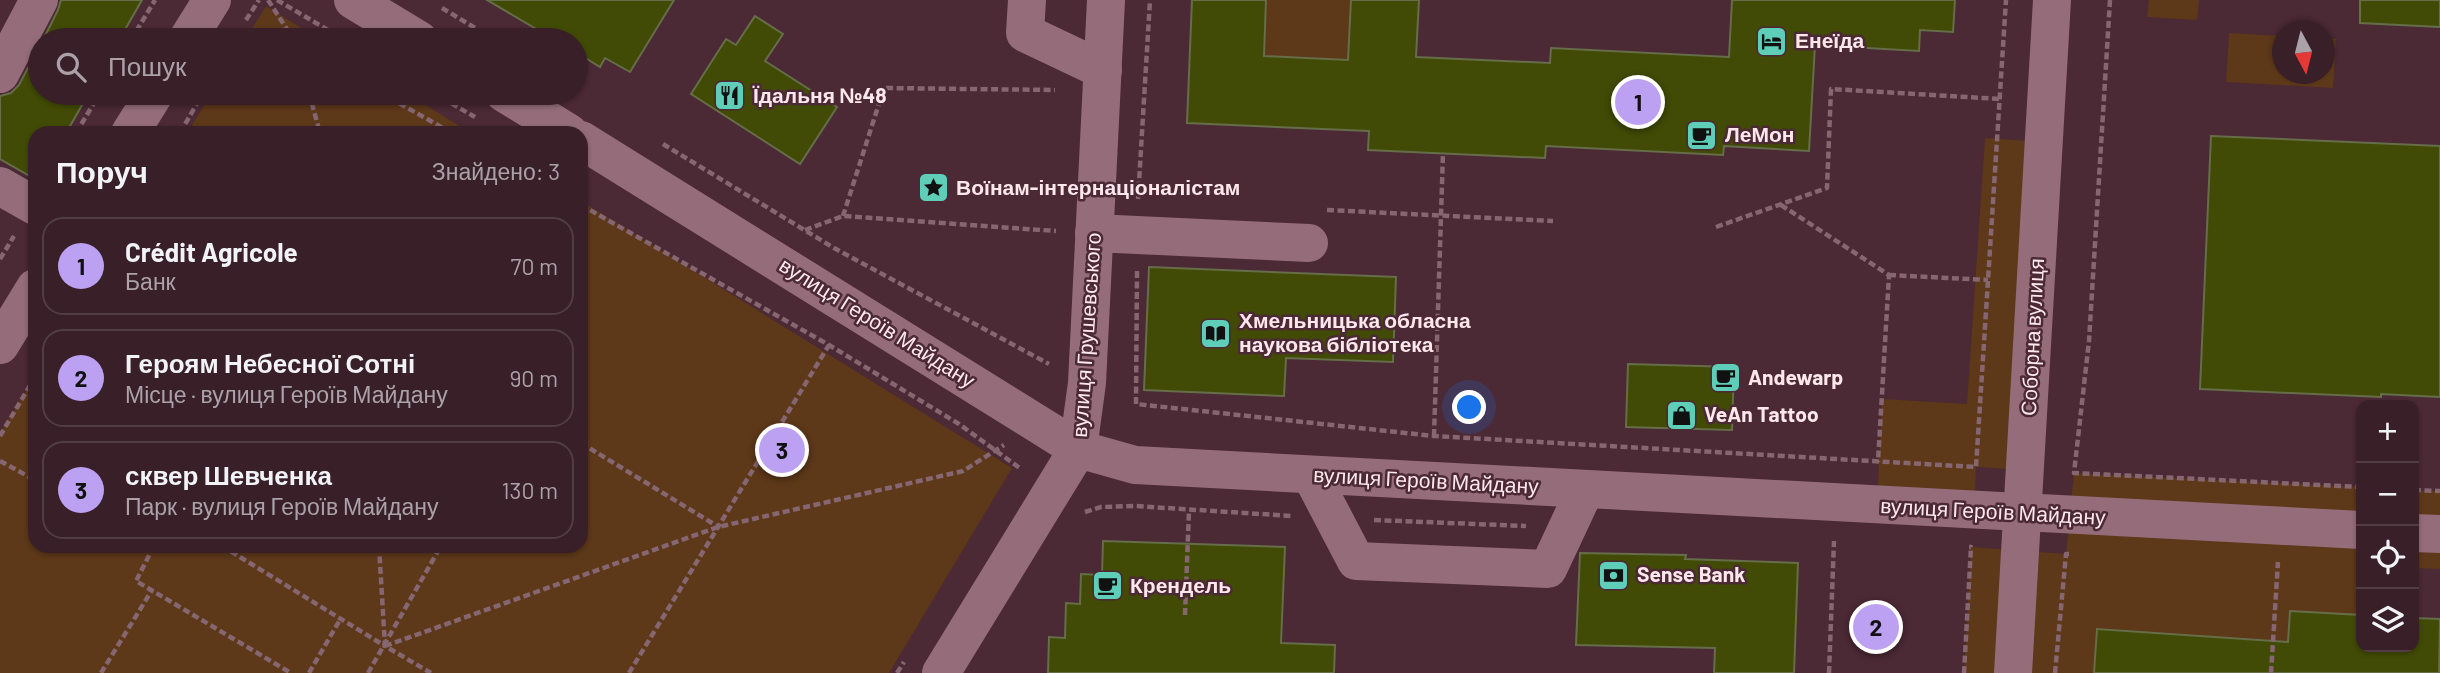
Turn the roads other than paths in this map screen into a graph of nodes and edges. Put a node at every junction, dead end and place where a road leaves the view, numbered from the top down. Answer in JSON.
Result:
{"nodes":[{"id":1,"x":39,"y":0,"type":"edge"},
{"id":2,"x":212,"y":0,"type":"edge"},
{"id":3,"x":353,"y":0,"type":"edge"},
{"id":4,"x":1027,"y":0,"type":"edge"},
{"id":5,"x":1106,"y":0,"type":"edge"},
{"id":6,"x":2052,"y":0,"type":"edge"},
{"id":7,"x":194,"y":28,"type":"edge"},
{"id":8,"x":399,"y":28,"type":"edge"},
{"id":9,"x":1103,"y":70,"type":"junction"},
{"id":10,"x":0,"y":74,"type":"edge"},
{"id":11,"x":148,"y":105,"type":"edge"},
{"id":12,"x":491,"y":106,"type":"edge"},
{"id":13,"x":134,"y":126,"type":"edge"},
{"id":14,"x":549,"y":126,"type":"edge"},
{"id":15,"x":588,"y":144,"type":"edge"},
{"id":16,"x":0,"y":186,"type":"edge"},
{"id":17,"x":28,"y":202,"type":"edge"},
{"id":18,"x":1094,"y":233,"type":"junction"},
{"id":19,"x":1309,"y":243,"type":"dead end"},
{"id":20,"x":28,"y":299,"type":"edge"},
{"id":21,"x":0,"y":345,"type":"edge"},
{"id":22,"x":1078,"y":449,"type":"junction"},
{"id":23,"x":1311,"y":475,"type":"junction"},
{"id":24,"x":1585,"y":490,"type":"junction"},
{"id":25,"x":2022,"y":514,"type":"junction"},
{"id":26,"x":2356,"y":530,"type":"edge"},
{"id":27,"x":2419,"y":533,"type":"edge"},
{"id":28,"x":2440,"y":534,"type":"edge"},
{"id":29,"x":941,"y":673,"type":"edge"},
{"id":30,"x":2012,"y":673,"type":"edge"}],
"edges":[{"from":1,"to":10,"type":"street"},
{"from":2,"to":7,"type":"street"},
{"from":3,"to":8,"type":"street"},
{"from":4,"to":9,"type":"street"},
{"from":5,"to":9,"type":"street","name":"вулиця Грушевського"},
{"from":6,"to":25,"type":"street","name":"Соборна вулиця"},
{"from":9,"to":18,"type":"street","name":"вулиця Грушевського"},
{"from":11,"to":13,"type":"street"},
{"from":12,"to":14,"type":"street"},
{"from":15,"to":22,"type":"street","name":"вулиця Героїв Майдану"},
{"from":16,"to":17,"type":"street"},
{"from":18,"to":19,"type":"street"},
{"from":18,"to":22,"type":"street","name":"вулиця Грушевського"},
{"from":20,"to":21,"type":"street"},
{"from":22,"to":23,"type":"street","name":"вулиця Героїв Майдану"},
{"from":22,"to":29,"type":"street","name":"вулиця Грушевського"},
{"from":23,"to":24,"type":"street","name":"вулиця Героїв Майдану"},
{"from":23,"to":24,"type":"street"},
{"from":24,"to":25,"type":"street","name":"вулиця Героїв Майдану"},
{"from":25,"to":26,"type":"street","name":"вулиця Героїв Майдану"},
{"from":25,"to":30,"type":"street","name":"Соборна вулиця"},
{"from":27,"to":28,"type":"street"}]}
